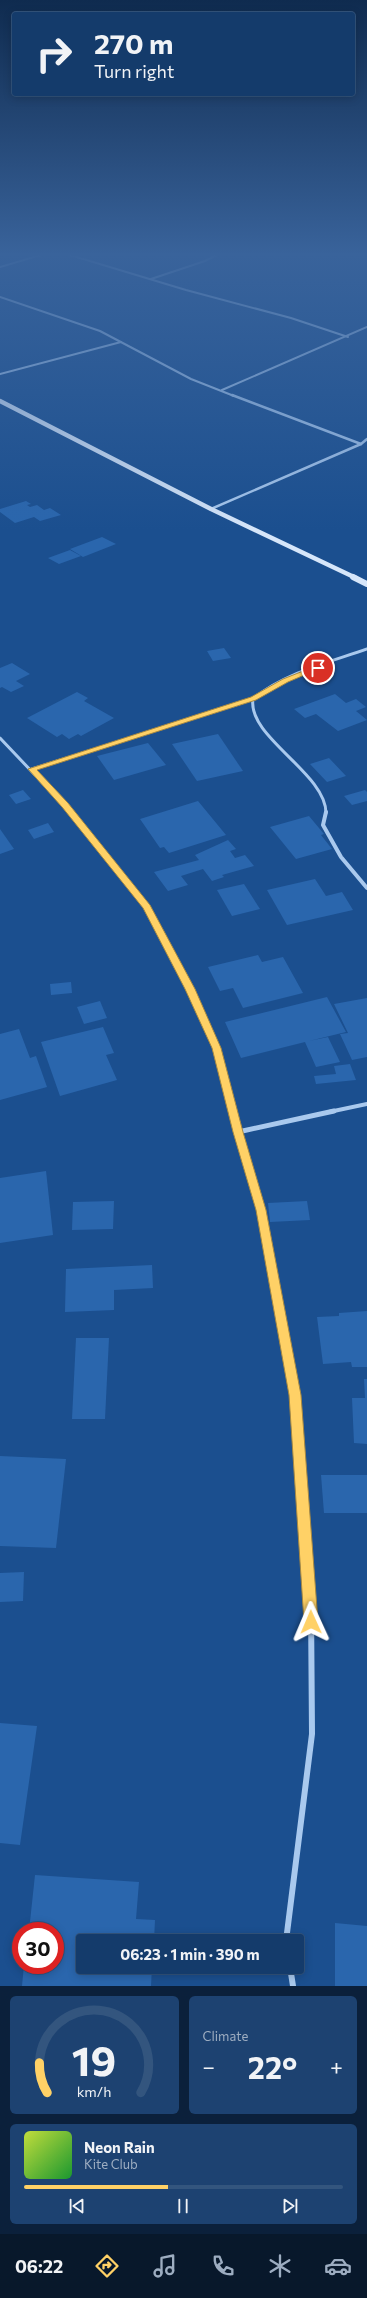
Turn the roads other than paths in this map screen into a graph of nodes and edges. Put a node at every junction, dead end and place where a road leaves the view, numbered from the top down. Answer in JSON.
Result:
{"nodes":[{"id":1,"x":111,"y":345,"type":"edge"},
{"id":2,"x":126,"y":345,"type":"edge"},
{"id":3,"x":330,"y":345,"type":"edge"},
{"id":4,"x":0,"y":374,"type":"edge"},
{"id":5,"x":221,"y":390,"type":"junction"},
{"id":6,"x":0,"y":401,"type":"edge"},
{"id":7,"x":367,"y":438,"type":"edge"},
{"id":8,"x":361,"y":444,"type":"junction"},
{"id":9,"x":211,"y":509,"type":"junction"},
{"id":10,"x":367,"y":584,"type":"edge"},
{"id":11,"x":367,"y":649,"type":"edge"},
{"id":12,"x":254,"y":699,"type":"junction"},
{"id":13,"x":0,"y":738,"type":"edge"},
{"id":14,"x":32,"y":769,"type":"junction"},
{"id":15,"x":367,"y":888,"type":"edge"},
{"id":16,"x":367,"y":1104,"type":"edge"},
{"id":17,"x":238,"y":1132,"type":"junction"},
{"id":18,"x":287,"y":1934,"type":"edge"},
{"id":19,"x":291,"y":1974,"type":"edge"},
{"id":20,"x":293,"y":1986,"type":"edge"}],
"edges":[{"from":1,"to":4,"type":"street"},
{"from":2,"to":5,"type":"street"},
{"from":3,"to":5,"type":"street"},
{"from":5,"to":8,"type":"street"},
{"from":6,"to":9,"type":"street"},
{"from":7,"to":8,"type":"street"},
{"from":8,"to":9,"type":"street"},
{"from":9,"to":10,"type":"street"},
{"from":11,"to":12,"type":"street"},
{"from":12,"to":14,"type":"street"},
{"from":12,"to":15,"type":"street"},
{"from":13,"to":14,"type":"street"},
{"from":14,"to":17,"type":"street"},
{"from":16,"to":17,"type":"street"},
{"from":17,"to":18,"type":"street"},
{"from":19,"to":20,"type":"street"}]}
